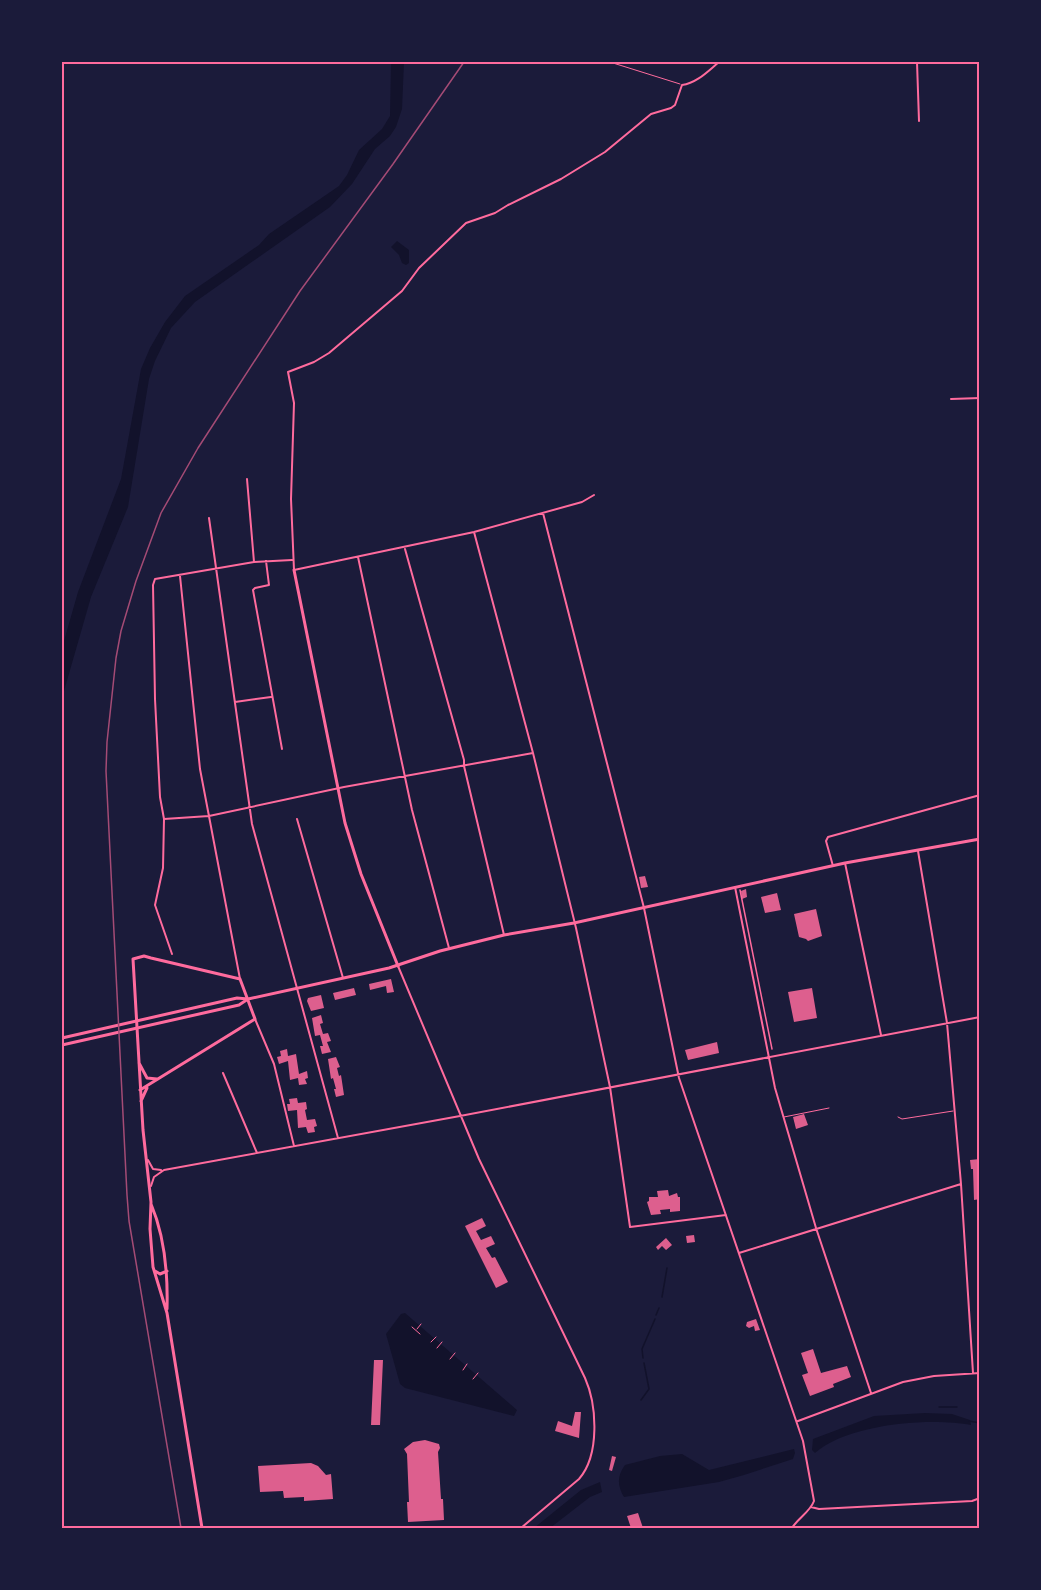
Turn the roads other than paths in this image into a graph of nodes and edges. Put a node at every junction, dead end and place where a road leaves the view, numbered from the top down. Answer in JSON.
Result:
{"nodes":[{"id":1,"x":719,"y":62,"type":"edge"},
{"id":2,"x":916,"y":62,"type":"edge"},
{"id":3,"x":613,"y":63,"type":"edge"},
{"id":4,"x":682,"y":85,"type":"junction"},
{"id":5,"x":919,"y":120,"type":"dead end"},
{"id":6,"x":980,"y":398,"type":"edge"},
{"id":7,"x":951,"y":399,"type":"dead end"},
{"id":8,"x":248,"y":479,"type":"dead end"},
{"id":9,"x":594,"y":495,"type":"dead end"},
{"id":10,"x":543,"y":513,"type":"junction"},
{"id":11,"x":209,"y":518,"type":"dead end"},
{"id":12,"x":474,"y":532,"type":"junction"},
{"id":13,"x":404,"y":548,"type":"junction"},
{"id":14,"x":358,"y":557,"type":"junction"},
{"id":15,"x":292,"y":560,"type":"junction"},
{"id":16,"x":266,"y":561,"type":"junction"},
{"id":17,"x":254,"y":562,"type":"junction"},
{"id":18,"x":217,"y":569,"type":"junction"},
{"id":19,"x":294,"y":570,"type":"junction"},
{"id":20,"x":180,"y":576,"type":"junction"},
{"id":21,"x":272,"y":697,"type":"junction"},
{"id":22,"x":235,"y":702,"type":"junction"},
{"id":23,"x":282,"y":749,"type":"dead end"},
{"id":24,"x":533,"y":753,"type":"junction"},
{"id":25,"x":464,"y":766,"type":"junction"},
{"id":26,"x":404,"y":776,"type":"junction"},
{"id":27,"x":337,"y":789,"type":"junction"},
{"id":28,"x":980,"y":795,"type":"edge"},
{"id":29,"x":250,"y":807,"type":"junction"},
{"id":30,"x":208,"y":816,"type":"junction"},
{"id":31,"x":164,"y":819,"type":"junction"},
{"id":32,"x":297,"y":819,"type":"dead end"},
{"id":33,"x":980,"y":839,"type":"edge"},
{"id":34,"x":918,"y":850,"type":"junction"},
{"id":35,"x":845,"y":863,"type":"junction"},
{"id":36,"x":833,"y":866,"type":"junction"},
{"id":37,"x":735,"y":887,"type":"junction"},
{"id":38,"x":740,"y":890,"type":"dead end"},
{"id":39,"x":644,"y":908,"type":"junction"},
{"id":40,"x":574,"y":923,"type":"junction"},
{"id":41,"x":504,"y":935,"type":"junction"},
{"id":42,"x":449,"y":948,"type":"junction"},
{"id":43,"x":172,"y":954,"type":"dead end"},
{"id":44,"x":398,"y":966,"type":"junction"},
{"id":45,"x":343,"y":978,"type":"junction"},
{"id":46,"x":240,"y":979,"type":"junction"},
{"id":47,"x":297,"y":988,"type":"junction"},
{"id":48,"x":248,"y":999,"type":"junction"},
{"id":49,"x":980,"y":1017,"type":"edge"},
{"id":50,"x":255,"y":1019,"type":"junction"},
{"id":51,"x":947,"y":1023,"type":"junction"},
{"id":52,"x":881,"y":1035,"type":"junction"},
{"id":53,"x":62,"y":1038,"type":"edge"},
{"id":54,"x":62,"y":1045,"type":"edge"},
{"id":55,"x":772,"y":1049,"type":"dead end"},
{"id":56,"x":768,"y":1057,"type":"junction"},
{"id":57,"x":138,"y":1061,"type":"junction"},
{"id":58,"x":223,"y":1073,"type":"dead end"},
{"id":59,"x":678,"y":1073,"type":"junction"},
{"id":60,"x":161,"y":1078,"type":"junction"},
{"id":61,"x":151,"y":1084,"type":"junction"},
{"id":62,"x":610,"y":1087,"type":"junction"},
{"id":63,"x":140,"y":1090,"type":"junction"},
{"id":64,"x":141,"y":1103,"type":"junction"},
{"id":65,"x":829,"y":1108,"type":"dead end"},
{"id":66,"x":955,"y":1111,"type":"junction"},
{"id":67,"x":460,"y":1116,"type":"junction"},
{"id":68,"x":784,"y":1117,"type":"junction"},
{"id":69,"x":898,"y":1117,"type":"dead end"},
{"id":70,"x":338,"y":1138,"type":"junction"},
{"id":71,"x":294,"y":1146,"type":"junction"},
{"id":72,"x":257,"y":1153,"type":"junction"},
{"id":73,"x":146,"y":1156,"type":"junction"},
{"id":74,"x":164,"y":1170,"type":"junction"},
{"id":75,"x":961,"y":1184,"type":"junction"},
{"id":76,"x":150,"y":1194,"type":"junction"},
{"id":77,"x":151,"y":1202,"type":"junction"},
{"id":78,"x":726,"y":1215,"type":"junction"},
{"id":79,"x":816,"y":1228,"type":"junction"},
{"id":80,"x":739,"y":1253,"type":"junction"},
{"id":81,"x":153,"y":1267,"type":"junction"},
{"id":82,"x":167,"y":1270,"type":"junction"},
{"id":83,"x":167,"y":1313,"type":"junction"},
{"id":84,"x":980,"y":1372,"type":"edge"},
{"id":85,"x":974,"y":1373,"type":"junction"},
{"id":86,"x":871,"y":1393,"type":"junction"},
{"id":87,"x":798,"y":1421,"type":"junction"},
{"id":88,"x":980,"y":1498,"type":"edge"},
{"id":89,"x":811,"y":1508,"type":"junction"},
{"id":90,"x":202,"y":1528,"type":"edge"},
{"id":91,"x":521,"y":1528,"type":"edge"},
{"id":92,"x":792,"y":1528,"type":"edge"}],
"edges":[{"from":1,"to":4,"type":"street"},
{"from":2,"to":5,"type":"street"},
{"from":3,"to":4,"type":"lane"},
{"from":4,"to":15,"type":"street"},
{"from":6,"to":7,"type":"street"},
{"from":8,"to":17,"type":"street"},
{"from":9,"to":10,"type":"street"},
{"from":10,"to":12,"type":"street"},
{"from":10,"to":39,"type":"street"},
{"from":11,"to":18,"type":"street"},
{"from":12,"to":13,"type":"street"},
{"from":12,"to":24,"type":"street"},
{"from":13,"to":14,"type":"street"},
{"from":13,"to":25,"type":"street"},
{"from":14,"to":19,"type":"street"},
{"from":14,"to":26,"type":"street"},
{"from":15,"to":16,"type":"street"},
{"from":15,"to":19,"type":"street"},
{"from":16,"to":17,"type":"street"},
{"from":16,"to":21,"type":"street"},
{"from":17,"to":18,"type":"street"},
{"from":18,"to":20,"type":"street"},
{"from":18,"to":22,"type":"street"},
{"from":19,"to":27,"type":"street"},
{"from":20,"to":30,"type":"street"},
{"from":20,"to":31,"type":"street"},
{"from":21,"to":22,"type":"street"},
{"from":21,"to":23,"type":"street"},
{"from":22,"to":29,"type":"street"},
{"from":24,"to":25,"type":"street"},
{"from":24,"to":40,"type":"street"},
{"from":25,"to":26,"type":"street"},
{"from":25,"to":41,"type":"street"},
{"from":26,"to":27,"type":"street"},
{"from":26,"to":42,"type":"street"},
{"from":27,"to":29,"type":"street"},
{"from":27,"to":44,"type":"street"},
{"from":28,"to":36,"type":"street"},
{"from":29,"to":30,"type":"street"},
{"from":29,"to":47,"type":"street"},
{"from":30,"to":31,"type":"street"},
{"from":30,"to":46,"type":"street"},
{"from":31,"to":43,"type":"street"},
{"from":32,"to":45,"type":"street"},
{"from":33,"to":34,"type":"street"},
{"from":34,"to":35,"type":"street"},
{"from":34,"to":51,"type":"street"},
{"from":35,"to":36,"type":"street"},
{"from":35,"to":52,"type":"street"},
{"from":36,"to":37,"type":"street"},
{"from":37,"to":39,"type":"street"},
{"from":37,"to":56,"type":"street"},
{"from":38,"to":55,"type":"street"},
{"from":39,"to":40,"type":"street"},
{"from":39,"to":59,"type":"street"},
{"from":40,"to":41,"type":"street"},
{"from":40,"to":62,"type":"street"},
{"from":41,"to":42,"type":"street"},
{"from":42,"to":44,"type":"street"},
{"from":44,"to":45,"type":"street"},
{"from":44,"to":67,"type":"street"},
{"from":45,"to":47,"type":"street"},
{"from":46,"to":48,"type":"street"},
{"from":46,"to":57,"type":"street"},
{"from":47,"to":48,"type":"street"},
{"from":47,"to":70,"type":"street"},
{"from":48,"to":50,"type":"street"},
{"from":48,"to":53,"type":"street"},
{"from":48,"to":54,"type":"street"},
{"from":49,"to":51,"type":"street"},
{"from":50,"to":60,"type":"street"},
{"from":50,"to":71,"type":"street"},
{"from":51,"to":52,"type":"street"},
{"from":51,"to":66,"type":"street"},
{"from":52,"to":56,"type":"street"},
{"from":56,"to":59,"type":"street"},
{"from":56,"to":68,"type":"street"},
{"from":57,"to":60,"type":"street"},
{"from":57,"to":63,"type":"street"},
{"from":58,"to":72,"type":"street"},
{"from":59,"to":62,"type":"street"},
{"from":59,"to":78,"type":"street"},
{"from":60,"to":61,"type":"street"},
{"from":61,"to":63,"type":"street"},
{"from":61,"to":64,"type":"street"},
{"from":62,"to":67,"type":"street"},
{"from":62,"to":78,"type":"street"},
{"from":63,"to":64,"type":"street"},
{"from":64,"to":73,"type":"street"},
{"from":65,"to":68,"type":"lane"},
{"from":66,"to":69,"type":"lane"},
{"from":66,"to":75,"type":"street"},
{"from":67,"to":70,"type":"street"},
{"from":67,"to":91,"type":"street"},
{"from":68,"to":79,"type":"street"},
{"from":70,"to":71,"type":"street"},
{"from":71,"to":72,"type":"street"},
{"from":72,"to":74,"type":"street"},
{"from":73,"to":74,"type":"street"},
{"from":73,"to":76,"type":"street"},
{"from":74,"to":76,"type":"street"},
{"from":75,"to":79,"type":"street"},
{"from":75,"to":85,"type":"street"},
{"from":76,"to":77,"type":"street"},
{"from":77,"to":81,"type":"street"},
{"from":77,"to":82,"type":"street"},
{"from":78,"to":80,"type":"street"},
{"from":79,"to":80,"type":"street"},
{"from":79,"to":86,"type":"street"},
{"from":80,"to":87,"type":"street"},
{"from":81,"to":82,"type":"street"},
{"from":81,"to":83,"type":"street"},
{"from":82,"to":83,"type":"street"},
{"from":83,"to":90,"type":"street"},
{"from":84,"to":85,"type":"street"},
{"from":85,"to":86,"type":"street"},
{"from":86,"to":87,"type":"street"},
{"from":87,"to":89,"type":"street"},
{"from":88,"to":89,"type":"street"},
{"from":89,"to":92,"type":"street"}]}
